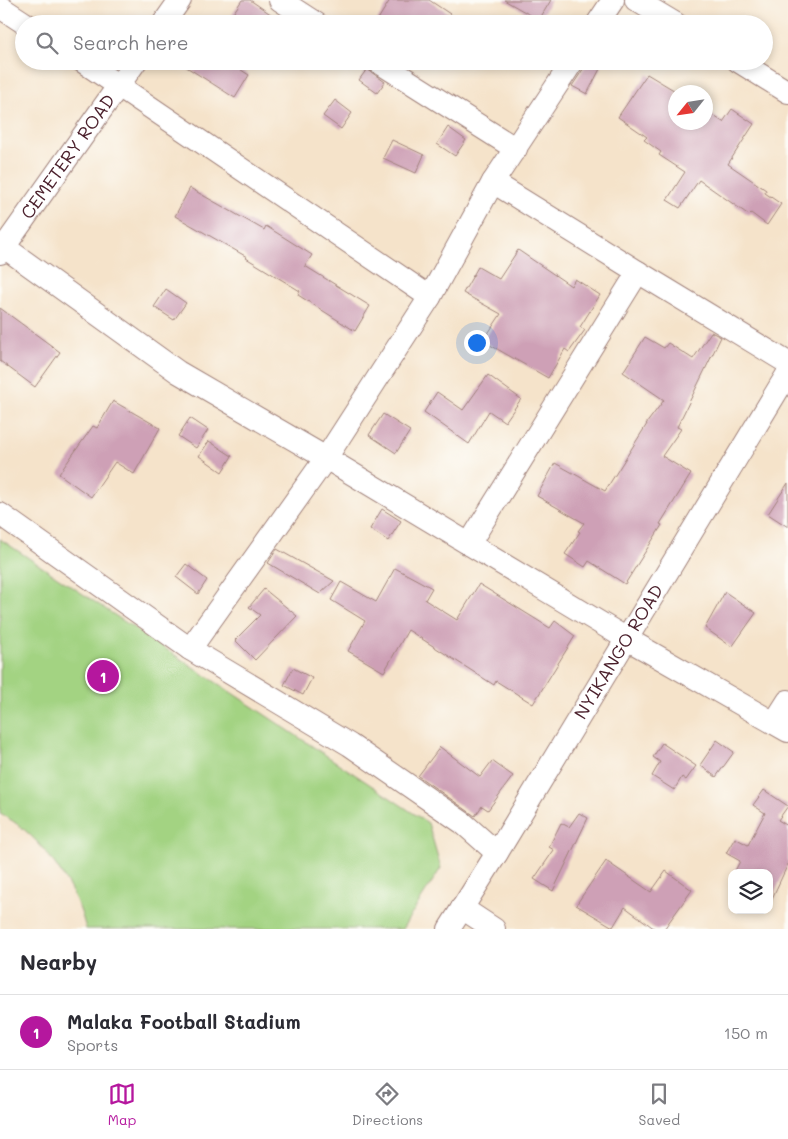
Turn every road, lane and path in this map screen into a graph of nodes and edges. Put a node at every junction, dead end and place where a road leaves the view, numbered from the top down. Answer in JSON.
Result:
{"nodes":[{"id":1,"x":180,"y":0,"type":"edge"},
{"id":2,"x":280,"y":0,"type":"edge"},
{"id":3,"x":612,"y":0,"type":"edge"},
{"id":4,"x":636,"y":0,"type":"edge"},
{"id":5,"x":0,"y":7,"type":"edge"},
{"id":6,"x":169,"y":15,"type":"edge"},
{"id":7,"x":303,"y":15,"type":"edge"},
{"id":8,"x":603,"y":15,"type":"edge"},
{"id":9,"x":661,"y":15,"type":"edge"},
{"id":10,"x":15,"y":17,"type":"edge"},
{"id":11,"x":95,"y":70,"type":"edge"},
{"id":12,"x":130,"y":70,"type":"edge"},
{"id":13,"x":390,"y":70,"type":"edge"},
{"id":14,"x":567,"y":70,"type":"edge"},
{"id":15,"x":753,"y":70,"type":"edge"},
{"id":16,"x":119,"y":86,"type":"junction"},
{"id":17,"x":788,"y":92,"type":"edge"},
{"id":18,"x":516,"y":149,"type":"junction"},
{"id":19,"x":493,"y":182,"type":"junction"},
{"id":20,"x":1,"y":248,"type":"edge"},
{"id":21,"x":638,"y":272,"type":"junction"},
{"id":22,"x":430,"y":297,"type":"junction"},
{"id":23,"x":788,"y":363,"type":"edge"},
{"id":24,"x":788,"y":373,"type":"edge"},
{"id":25,"x":326,"y":458,"type":"junction"},
{"id":26,"x":0,"y":514,"type":"edge"},
{"id":27,"x":469,"y":544,"type":"junction"},
{"id":28,"x":627,"y":639,"type":"junction"},
{"id":29,"x":190,"y":649,"type":"junction"},
{"id":30,"x":788,"y":701,"type":"edge"},
{"id":31,"x":781,"y":727,"type":"edge"},
{"id":32,"x":497,"y":852,"type":"junction"},
{"id":33,"x":462,"y":908,"type":"junction"},
{"id":34,"x":449,"y":929,"type":"edge"},
{"id":35,"x":494,"y":929,"type":"edge"}],
"edges":[{"from":1,"to":6,"type":"street"},
{"from":2,"to":7,"type":"street"},
{"from":3,"to":8,"type":"street"},
{"from":4,"to":9,"type":"street"},
{"from":5,"to":10,"type":"street"},
{"from":11,"to":16,"type":"street"},
{"from":12,"to":16,"type":"street","name":"CEMETERY ROAD"},
{"from":13,"to":18,"type":"street"},
{"from":14,"to":18,"type":"street"},
{"from":15,"to":17,"type":"street"},
{"from":16,"to":20,"type":"street","name":"CEMETERY ROAD"},
{"from":16,"to":22,"type":"street"},
{"from":18,"to":19,"type":"street"},
{"from":19,"to":21,"type":"street"},
{"from":19,"to":22,"type":"street"},
{"from":20,"to":25,"type":"street"},
{"from":21,"to":23,"type":"street"},
{"from":21,"to":27,"type":"street"},
{"from":22,"to":25,"type":"street"},
{"from":24,"to":28,"type":"street","name":"NYIKANGO ROAD"},
{"from":25,"to":27,"type":"street"},
{"from":25,"to":29,"type":"street"},
{"from":26,"to":29,"type":"street"},
{"from":27,"to":28,"type":"street"},
{"from":28,"to":31,"type":"street"},
{"from":28,"to":32,"type":"street","name":"NYIKANGO ROAD"},
{"from":29,"to":32,"type":"street"},
{"from":30,"to":31,"type":"street"},
{"from":32,"to":33,"type":"street","name":"NYIKANGO ROAD"},
{"from":33,"to":34,"type":"street","name":"NYIKANGO ROAD"},
{"from":33,"to":35,"type":"street"}]}
